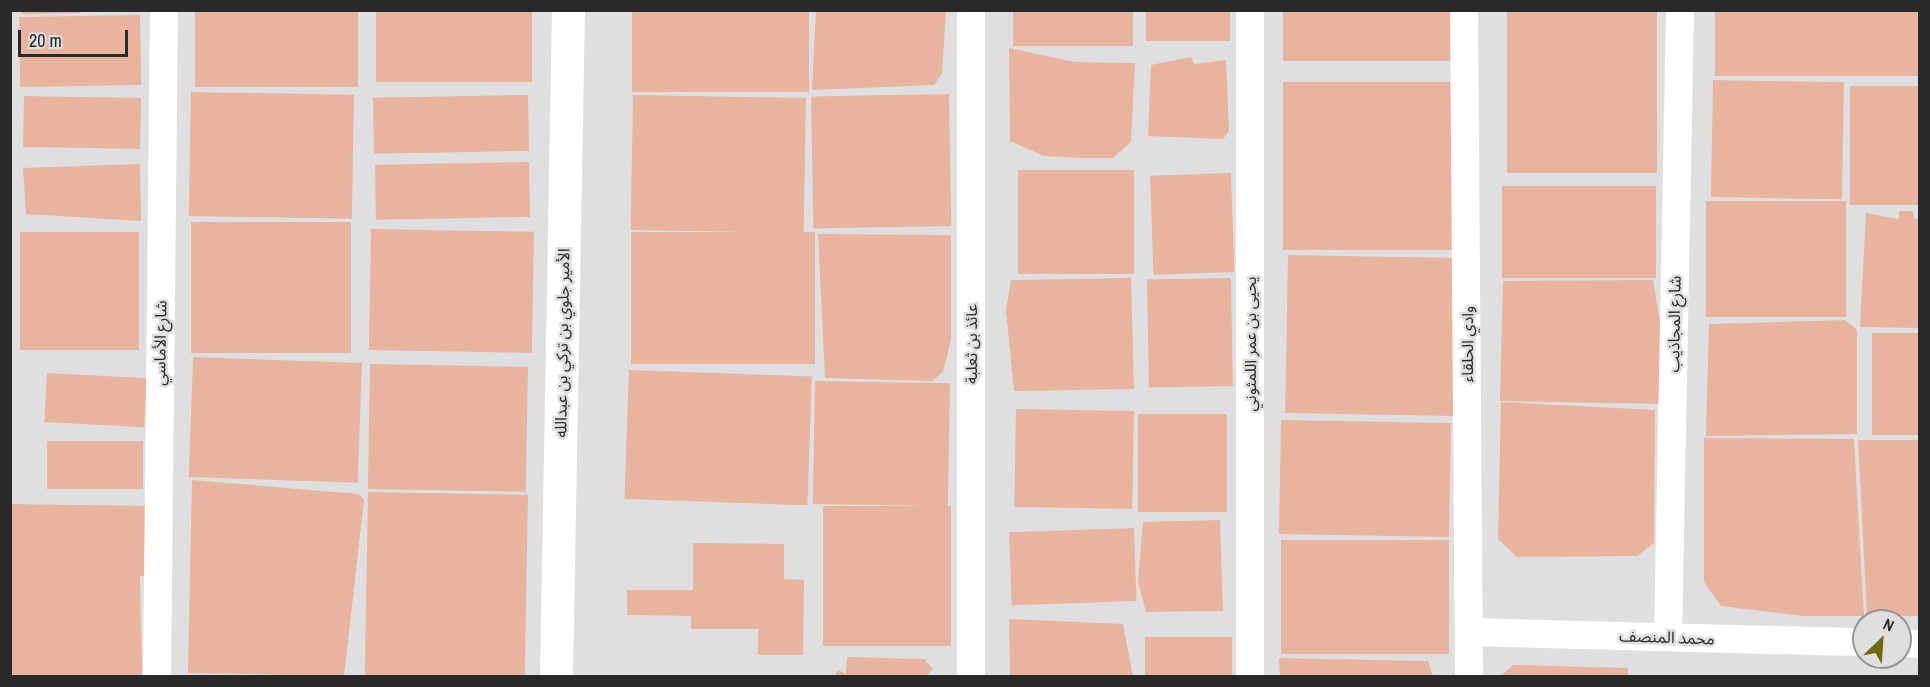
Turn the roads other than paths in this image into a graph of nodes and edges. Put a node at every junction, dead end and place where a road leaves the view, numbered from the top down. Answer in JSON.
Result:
{"nodes":[{"id":1,"x":164,"y":10,"type":"edge"},
{"id":2,"x":568,"y":10,"type":"edge"},
{"id":3,"x":972,"y":10,"type":"edge"},
{"id":4,"x":1250,"y":10,"type":"edge"},
{"id":5,"x":1464,"y":10,"type":"edge"},
{"id":6,"x":1680,"y":10,"type":"edge"},
{"id":7,"x":1469,"y":632,"type":"junction"},
{"id":8,"x":1668,"y":637,"type":"junction"},
{"id":9,"x":1852,"y":642,"type":"edge"},
{"id":10,"x":157,"y":676,"type":"edge"},
{"id":11,"x":556,"y":676,"type":"edge"},
{"id":12,"x":971,"y":676,"type":"edge"},
{"id":13,"x":1250,"y":676,"type":"edge"},
{"id":14,"x":1469,"y":676,"type":"edge"}],
"edges":[{"from":1,"to":10,"type":"street","name":"شارع الأماسي"},
{"from":2,"to":11,"type":"street","name":"الأمير جلوي بن تركي بن عبدالله"},
{"from":3,"to":12,"type":"street","name":"عائذ بن ثعلبة"},
{"from":4,"to":13,"type":"street","name":"يحيى بن عمر اللمثوني"},
{"from":5,"to":7,"type":"street","name":"وادي الحلقاء"},
{"from":6,"to":8,"type":"street","name":"شارع المجاذيب"},
{"from":7,"to":8,"type":"street","name":"محمد المنصف"},
{"from":7,"to":14,"type":"street","name":"وادي الحلقاء"},
{"from":8,"to":9,"type":"street","name":"محمد المنصف"}]}
